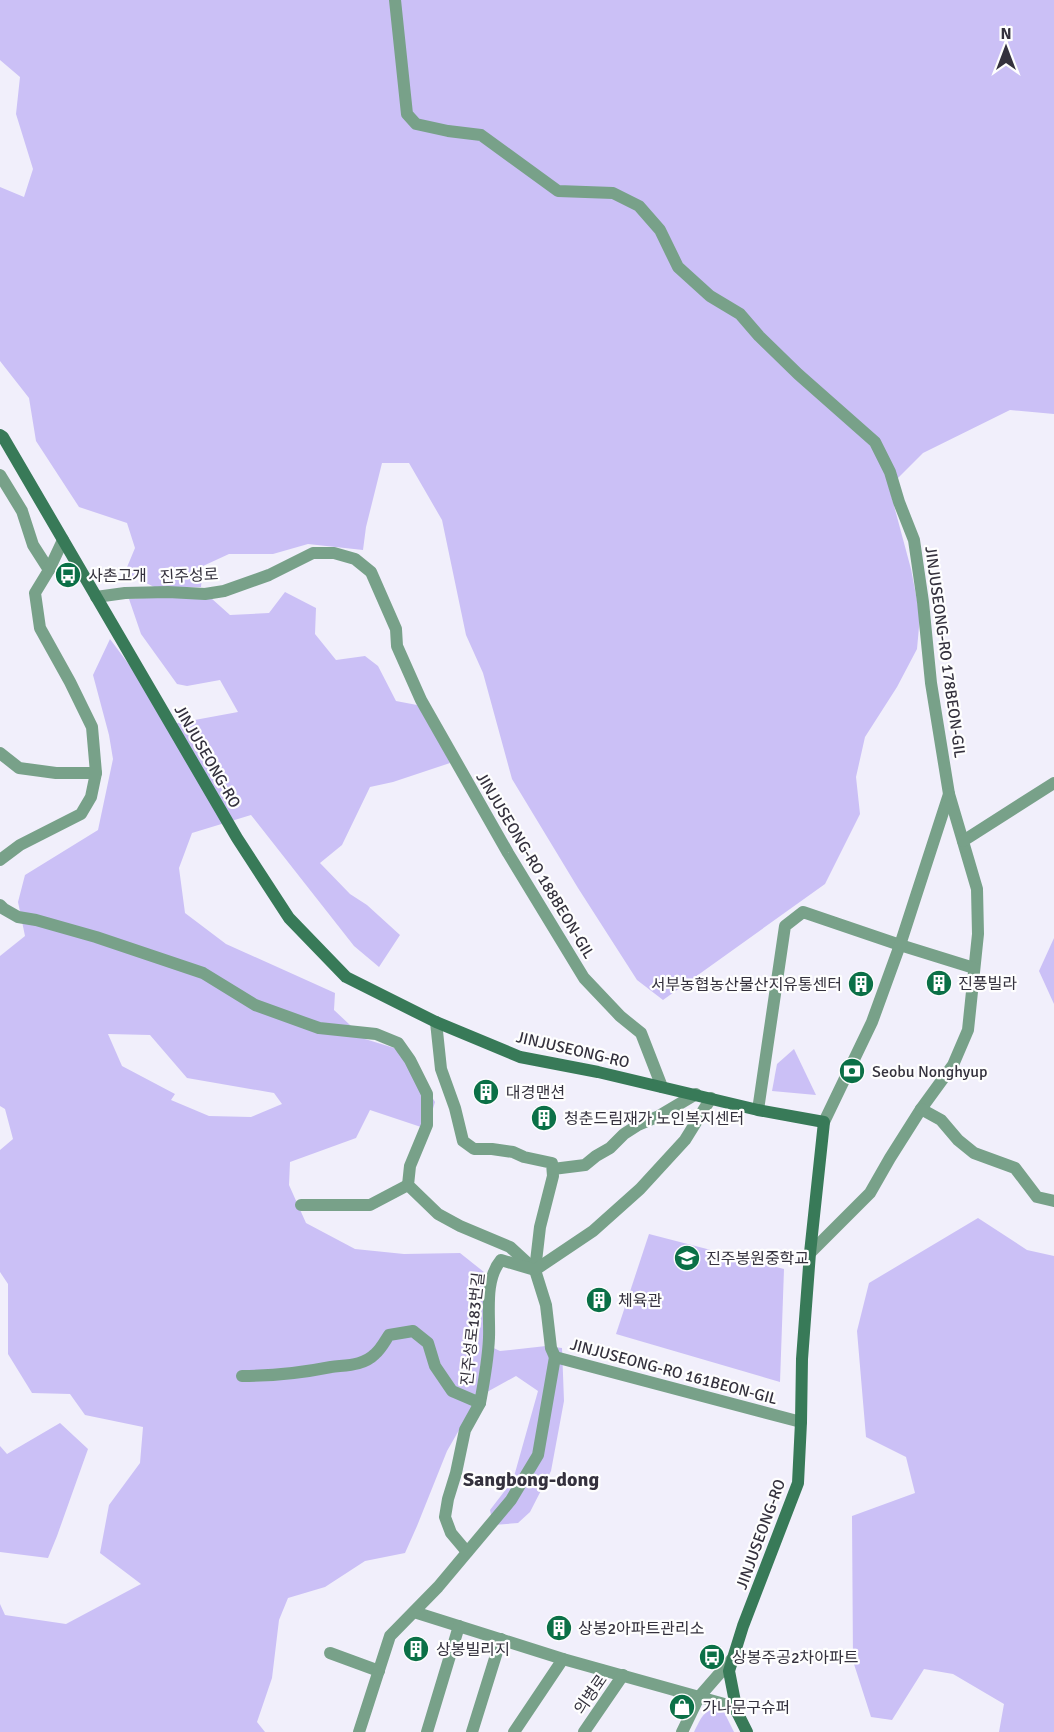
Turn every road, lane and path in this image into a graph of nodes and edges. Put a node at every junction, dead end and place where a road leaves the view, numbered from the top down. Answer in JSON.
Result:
{"nodes":[{"id":1,"x":395,"y":0,"type":"edge"},
{"id":2,"x":0,"y":435,"type":"edge"},
{"id":3,"x":0,"y":475,"type":"edge"},
{"id":4,"x":63,"y":540,"type":"junction"},
{"id":5,"x":313,"y":553,"type":"joint"},
{"id":6,"x":49,"y":570,"type":"junction"},
{"id":7,"x":96,"y":597,"type":"junction"},
{"id":8,"x":0,"y":753,"type":"edge"},
{"id":9,"x":96,"y":773,"type":"junction"},
{"id":10,"x":1054,"y":783,"type":"edge"},
{"id":11,"x":949,"y":794,"type":"junction"},
{"id":12,"x":963,"y":841,"type":"junction"},
{"id":13,"x":0,"y":860,"type":"edge"},
{"id":14,"x":1,"y":910,"type":"edge"},
{"id":15,"x":900,"y":945,"type":"junction"},
{"id":16,"x":974,"y":968,"type":"junction"},
{"id":17,"x":435,"y":1022,"type":"junction"},
{"id":18,"x":662,"y":1087,"type":"junction"},
{"id":19,"x":696,"y":1094,"type":"junction"},
{"id":20,"x":711,"y":1098,"type":"junction"},
{"id":21,"x":921,"y":1109,"type":"junction"},
{"id":22,"x":758,"y":1110,"type":"junction"},
{"id":23,"x":824,"y":1122,"type":"junction"},
{"id":24,"x":553,"y":1169,"type":"junction"},
{"id":25,"x":408,"y":1185,"type":"junction"},
{"id":26,"x":1054,"y":1201,"type":"edge"},
{"id":27,"x":301,"y":1205,"type":"dead end"},
{"id":28,"x":810,"y":1253,"type":"junction"},
{"id":29,"x":535,"y":1270,"type":"junction"},
{"id":30,"x":555,"y":1357,"type":"junction"},
{"id":31,"x":242,"y":1376,"type":"dead end"},
{"id":32,"x":480,"y":1403,"type":"junction"},
{"id":33,"x":801,"y":1422,"type":"junction"},
{"id":34,"x":467,"y":1552,"type":"junction"},
{"id":35,"x":414,"y":1612,"type":"junction"},
{"id":36,"x":459,"y":1626,"type":"junction"},
{"id":37,"x":501,"y":1639,"type":"junction"},
{"id":38,"x":330,"y":1653,"type":"dead end"},
{"id":39,"x":733,"y":1658,"type":"junction"},
{"id":40,"x":563,"y":1659,"type":"junction"},
{"id":41,"x":379,"y":1671,"type":"junction"},
{"id":42,"x":623,"y":1675,"type":"junction"},
{"id":43,"x":699,"y":1697,"type":"junction"},
{"id":44,"x":737,"y":1712,"type":"junction"},
{"id":45,"x":359,"y":1732,"type":"edge"},
{"id":46,"x":428,"y":1732,"type":"edge"},
{"id":47,"x":472,"y":1732,"type":"edge"},
{"id":48,"x":513,"y":1732,"type":"edge"},
{"id":49,"x":584,"y":1732,"type":"edge"},
{"id":50,"x":682,"y":1732,"type":"edge"},
{"id":51,"x":747,"y":1732,"type":"edge"}],
"edges":[{"from":1,"to":11,"type":"street","name":"JINJUSEONG-RO 178BEON-GIL"},
{"from":2,"to":4,"type":"main road","name":"JINJUSEONG-RO"},
{"from":3,"to":6,"type":"street"},
{"from":4,"to":6,"type":"street"},
{"from":4,"to":7,"type":"main road","name":"JINJUSEONG-RO"},
{"from":5,"to":7,"type":"street","name":"진주성로"},
{"from":5,"to":18,"type":"street","name":"JINJUSEONG-RO 188BEON-GIL"},
{"from":6,"to":9,"type":"street"},
{"from":7,"to":17,"type":"main road","name":"JINJUSEONG-RO"},
{"from":8,"to":9,"type":"street"},
{"from":9,"to":13,"type":"street"},
{"from":10,"to":12,"type":"street"},
{"from":11,"to":12,"type":"street","name":"JINJUSEONG-RO 178BEON-GIL"},
{"from":11,"to":15,"type":"street","name":"JINJUSEONG-RO 178BEON-GIL"},
{"from":12,"to":16,"type":"street","name":"JINJUSEONG-RO 178BEON-GIL"},
{"from":14,"to":25,"type":"street"},
{"from":15,"to":16,"type":"street"},
{"from":15,"to":22,"type":"street"},
{"from":15,"to":23,"type":"street","name":"JINJUSEONG-RO 178BEON-GIL"},
{"from":16,"to":21,"type":"street","name":"JINJUSEONG-RO 178BEON-GIL"},
{"from":17,"to":18,"type":"main road","name":"JINJUSEONG-RO"},
{"from":17,"to":24,"type":"street"},
{"from":18,"to":19,"type":"main road","name":"JINJUSEONG-RO"},
{"from":19,"to":20,"type":"main road","name":"JINJUSEONG-RO"},
{"from":19,"to":24,"type":"street"},
{"from":20,"to":22,"type":"main road","name":"JINJUSEONG-RO"},
{"from":20,"to":29,"type":"street"},
{"from":21,"to":26,"type":"street"},
{"from":21,"to":28,"type":"street","name":"JINJUSEONG-RO 178BEON-GIL"},
{"from":22,"to":23,"type":"main road","name":"JINJUSEONG-RO"},
{"from":23,"to":28,"type":"main road","name":"JINJUSEONG-RO"},
{"from":24,"to":29,"type":"street"},
{"from":25,"to":27,"type":"street"},
{"from":25,"to":29,"type":"street"},
{"from":28,"to":33,"type":"main road","name":"JINJUSEONG-RO"},
{"from":29,"to":30,"type":"street","name":"JINJUSEONG-RO 161BEON-GIL"},
{"from":29,"to":32,"type":"street","name":"진주성로183번길"},
{"from":30,"to":33,"type":"street","name":"JINJUSEONG-RO 161BEON-GIL"},
{"from":30,"to":34,"type":"street"},
{"from":31,"to":32,"type":"street","name":"진주성로183번길"},
{"from":32,"to":34,"type":"street"},
{"from":33,"to":39,"type":"main road","name":"JINJUSEONG-RO"},
{"from":34,"to":35,"type":"street"},
{"from":35,"to":36,"type":"street"},
{"from":35,"to":41,"type":"street"},
{"from":36,"to":37,"type":"street"},
{"from":36,"to":46,"type":"street"},
{"from":37,"to":40,"type":"street"},
{"from":37,"to":47,"type":"street"},
{"from":38,"to":41,"type":"street"},
{"from":39,"to":43,"type":"street"},
{"from":39,"to":44,"type":"main road","name":"JINJUSEONG-RO"},
{"from":40,"to":42,"type":"street"},
{"from":40,"to":48,"type":"street"},
{"from":41,"to":45,"type":"street"},
{"from":42,"to":43,"type":"street"},
{"from":42,"to":49,"type":"street","name":"의병로"},
{"from":43,"to":44,"type":"street"},
{"from":43,"to":50,"type":"street"},
{"from":44,"to":51,"type":"main road","name":"JINJUSEONG-RO"}]}
